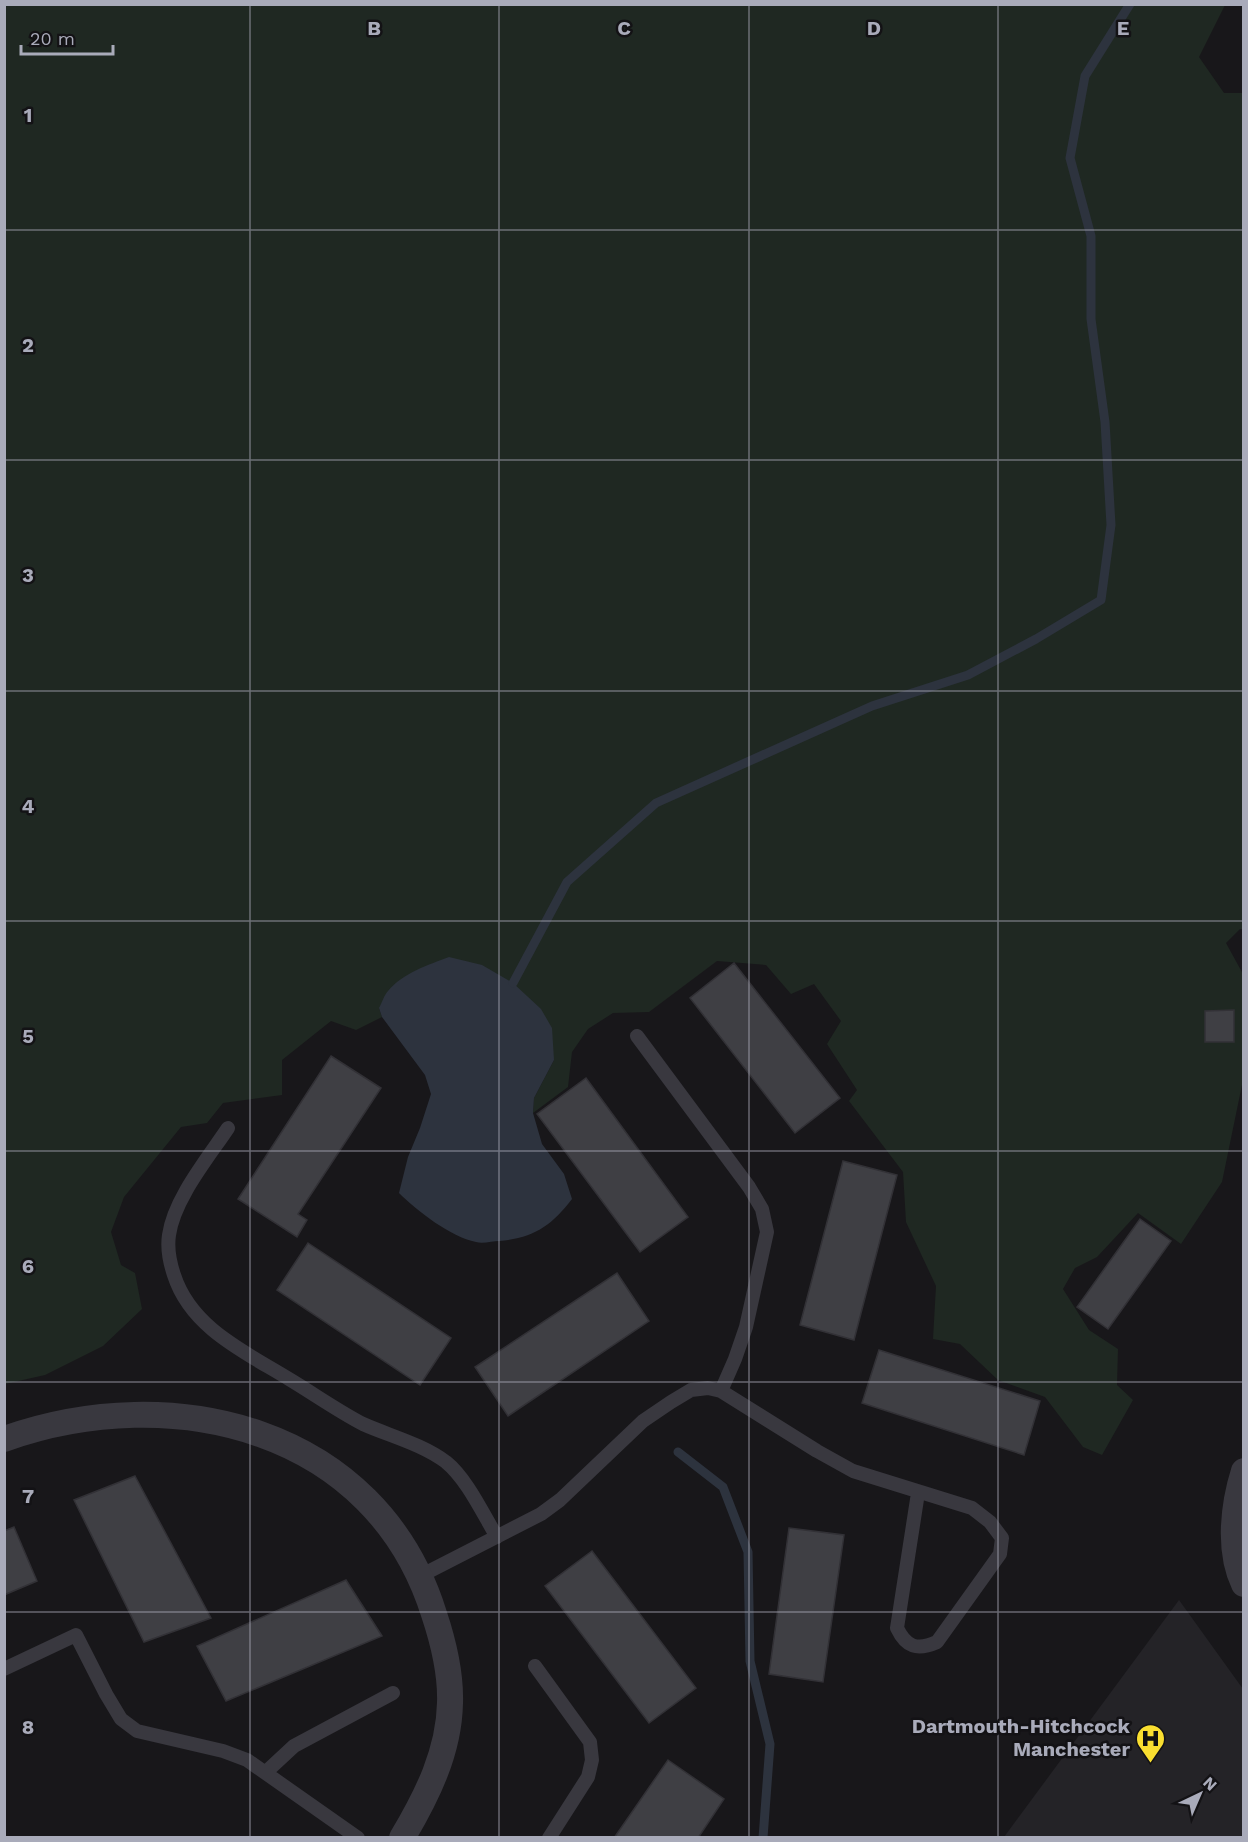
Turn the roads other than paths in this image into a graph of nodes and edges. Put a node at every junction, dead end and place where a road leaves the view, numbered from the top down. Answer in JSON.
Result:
{"nodes":[{"id":1,"x":637,"y":1036,"type":"dead end"},
{"id":2,"x":228,"y":1128,"type":"dead end"},
{"id":3,"x":721,"y":1391,"type":"junction"},
{"id":4,"x":4,"y":1439,"type":"edge"},
{"id":5,"x":1244,"y":1471,"type":"edge"},
{"id":6,"x":918,"y":1493,"type":"junction"},
{"id":7,"x":497,"y":1537,"type":"junction"},
{"id":8,"x":420,"y":1576,"type":"junction"},
{"id":9,"x":1244,"y":1584,"type":"edge"},
{"id":10,"x":535,"y":1666,"type":"dead end"},
{"id":11,"x":4,"y":1669,"type":"edge"},
{"id":12,"x":393,"y":1693,"type":"dead end"},
{"id":13,"x":266,"y":1772,"type":"junction"},
{"id":14,"x":358,"y":1838,"type":"edge"},
{"id":15,"x":402,"y":1838,"type":"edge"},
{"id":16,"x":549,"y":1838,"type":"edge"}],
"edges":[{"from":1,"to":3,"type":"lane"},
{"from":2,"to":7,"type":"lane"},
{"from":3,"to":6,"type":"lane"},
{"from":3,"to":7,"type":"lane"},
{"from":4,"to":8,"type":"street"},
{"from":5,"to":9,"type":"street"},
{"from":6,"to":6,"type":"lane"},
{"from":7,"to":8,"type":"lane"},
{"from":8,"to":15,"type":"street"},
{"from":10,"to":16,"type":"lane"},
{"from":11,"to":13,"type":"lane"},
{"from":12,"to":13,"type":"lane"},
{"from":13,"to":14,"type":"lane"}]}
